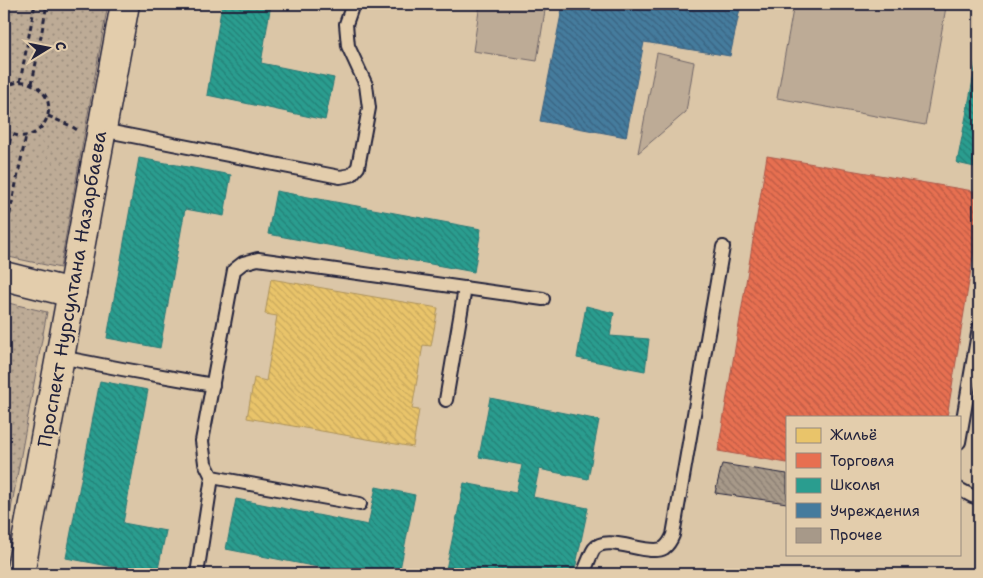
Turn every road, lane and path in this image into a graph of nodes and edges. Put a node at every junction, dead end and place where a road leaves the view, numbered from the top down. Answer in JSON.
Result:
{"nodes":[{"id":1,"x":35,"y":4,"type":"edge"},
{"id":2,"x":47,"y":4,"type":"edge"},
{"id":3,"x":125,"y":4,"type":"edge"},
{"id":4,"x":353,"y":4,"type":"edge"},
{"id":5,"x":20,"y":82,"type":"junction"},
{"id":6,"x":32,"y":84,"type":"junction"},
{"id":7,"x":4,"y":89,"type":"edge"},
{"id":8,"x":4,"y":129,"type":"edge"},
{"id":9,"x":102,"y":130,"type":"junction"},
{"id":10,"x":11,"y":134,"type":"junction"},
{"id":11,"x":26,"y":136,"type":"junction"},
{"id":12,"x":4,"y":170,"type":"edge"},
{"id":13,"x":4,"y":241,"type":"edge"},
{"id":14,"x":723,"y":247,"type":"dead end"},
{"id":15,"x":4,"y":276,"type":"edge"},
{"id":16,"x":465,"y":288,"type":"junction"},
{"id":17,"x":72,"y":293,"type":"junction"},
{"id":18,"x":543,"y":300,"type":"dead end"},
{"id":19,"x":979,"y":328,"type":"edge"},
{"id":20,"x":60,"y":357,"type":"junction"},
{"id":21,"x":213,"y":385,"type":"junction"},
{"id":22,"x":446,"y":400,"type":"dead end"},
{"id":23,"x":960,"y":436,"type":"edge"},
{"id":24,"x":212,"y":476,"type":"junction"},
{"id":25,"x":960,"y":490,"type":"edge"},
{"id":26,"x":979,"y":498,"type":"edge"},
{"id":27,"x":360,"y":504,"type":"dead end"},
{"id":28,"x":20,"y":574,"type":"edge"},
{"id":29,"x":197,"y":574,"type":"edge"},
{"id":30,"x":583,"y":574,"type":"edge"}],
"edges":[{"from":1,"to":5,"type":"path"},
{"from":2,"to":6,"type":"path"},
{"from":3,"to":9,"type":"main road","name":"Проспект Нурсултана Назарбаева"},
{"from":4,"to":9,"type":"lane"},
{"from":5,"to":6,"type":"path"},
{"from":5,"to":7,"type":"path"},
{"from":6,"to":11,"type":"path"},
{"from":8,"to":10,"type":"path"},
{"from":9,"to":17,"type":"main road","name":"Проспект Нурсултана Назарбаева"},
{"from":10,"to":11,"type":"path"},
{"from":10,"to":12,"type":"path"},
{"from":11,"to":13,"type":"path"},
{"from":14,"to":30,"type":"lane"},
{"from":15,"to":17,"type":"main road"},
{"from":16,"to":18,"type":"lane"},
{"from":16,"to":21,"type":"lane"},
{"from":16,"to":22,"type":"lane"},
{"from":17,"to":20,"type":"main road","name":"Проспект Нурсултана Назарбаева"},
{"from":19,"to":23,"type":"lane"},
{"from":20,"to":21,"type":"lane"},
{"from":20,"to":28,"type":"main road","name":"Проспект Нурсултана Назарбаева"},
{"from":21,"to":24,"type":"lane"},
{"from":24,"to":27,"type":"lane"},
{"from":24,"to":29,"type":"lane"},
{"from":25,"to":26,"type":"lane"}]}
